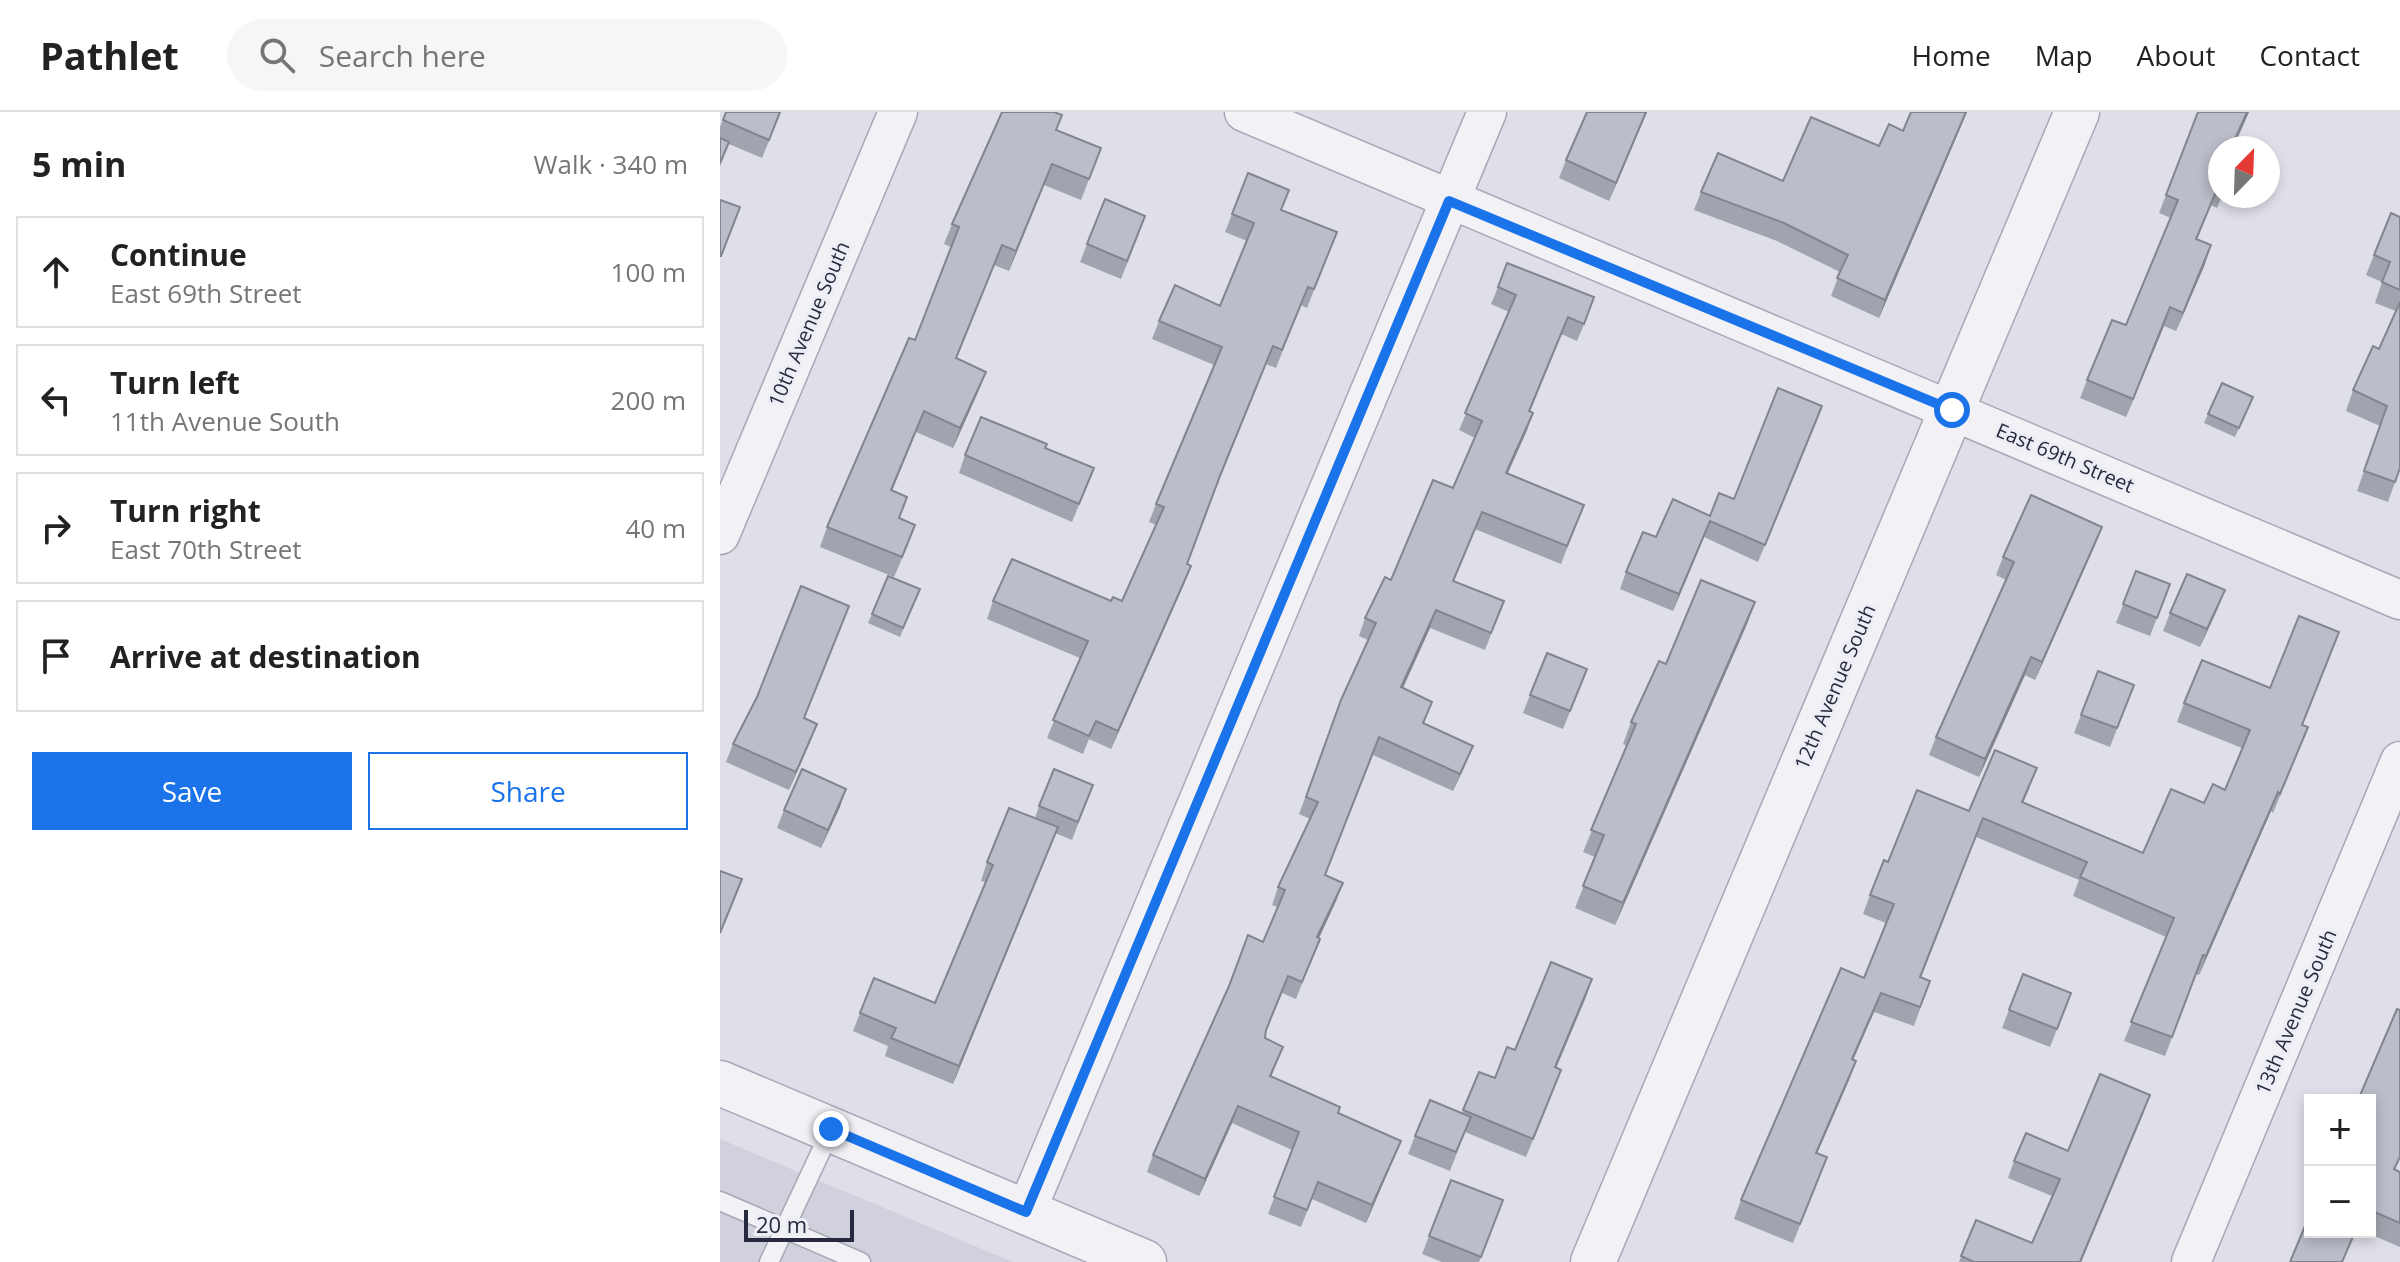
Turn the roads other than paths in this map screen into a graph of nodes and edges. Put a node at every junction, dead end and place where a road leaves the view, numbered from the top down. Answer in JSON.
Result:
{"nodes":[{"id":1,"x":898,"y":112,"type":"edge"},
{"id":2,"x":1244,"y":112,"type":"edge"},
{"id":3,"x":1487,"y":112,"type":"edge"},
{"id":4,"x":2077,"y":112,"type":"edge"},
{"id":5,"x":1449,"y":201,"type":"junction"},
{"id":6,"x":1952,"y":410,"type":"junction"},
{"id":7,"x":720,"y":535,"type":"edge"},
{"id":8,"x":2400,"y":600,"type":"edge"},
{"id":9,"x":2400,"y":761,"type":"edge"},
{"id":10,"x":720,"y":1083,"type":"edge"},
{"id":11,"x":831,"y":1129,"type":"junction"},
{"id":12,"x":720,"y":1201,"type":"edge"},
{"id":13,"x":1026,"y":1212,"type":"junction"},
{"id":14,"x":784,"y":1229,"type":"junction"},
{"id":15,"x":769,"y":1262,"type":"edge"},
{"id":16,"x":861,"y":1262,"type":"edge"},
{"id":17,"x":1144,"y":1262,"type":"edge"},
{"id":18,"x":1593,"y":1262,"type":"edge"},
{"id":19,"x":2191,"y":1262,"type":"edge"}],
"edges":[{"from":1,"to":7,"type":"street","name":"10th Avenue South"},
{"from":2,"to":5,"type":"street","name":"East 69th Street"},
{"from":3,"to":5,"type":"street"},
{"from":4,"to":6,"type":"street","name":"12th Avenue South"},
{"from":5,"to":6,"type":"street","name":"East 69th Street"},
{"from":5,"to":13,"type":"street"},
{"from":6,"to":8,"type":"street","name":"East 69th Street"},
{"from":6,"to":18,"type":"street","name":"12th Avenue South"},
{"from":9,"to":19,"type":"street","name":"13th Avenue South"},
{"from":10,"to":11,"type":"street"},
{"from":11,"to":13,"type":"street"},
{"from":11,"to":14,"type":"lane"},
{"from":12,"to":14,"type":"lane"},
{"from":13,"to":17,"type":"street"},
{"from":14,"to":15,"type":"lane"},
{"from":14,"to":16,"type":"lane"}]}
